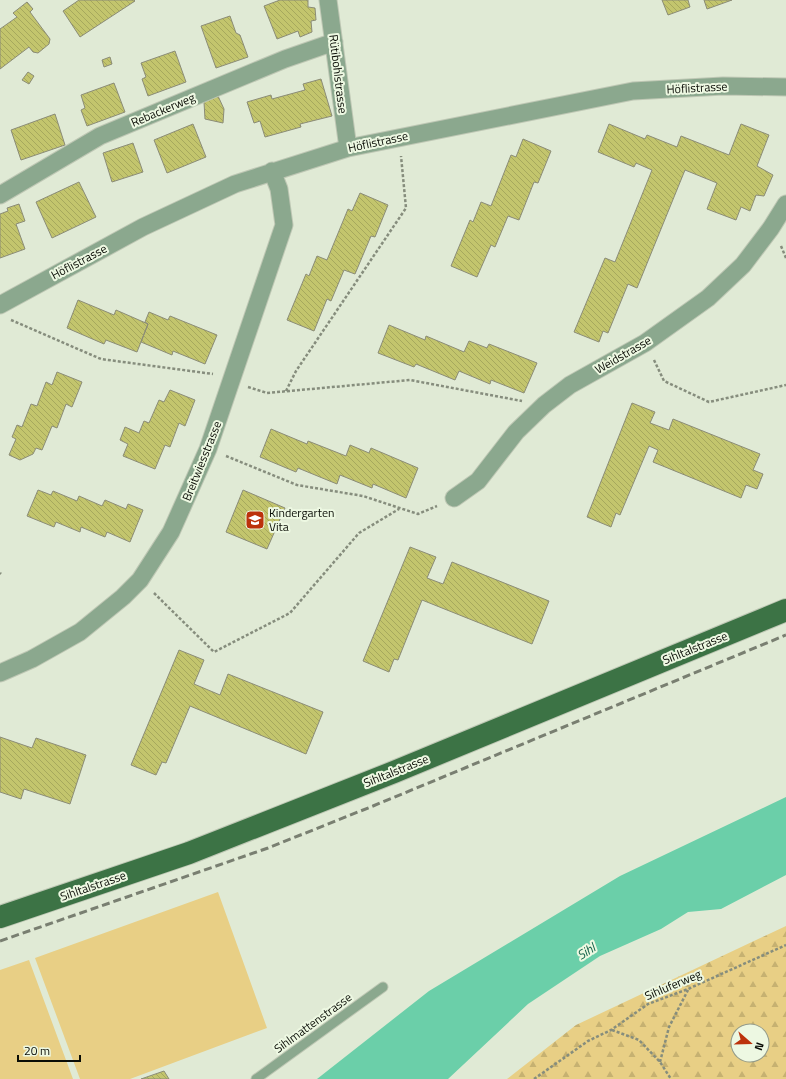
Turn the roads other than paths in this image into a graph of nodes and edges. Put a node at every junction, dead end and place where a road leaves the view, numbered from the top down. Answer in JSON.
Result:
{"nodes":[{"id":1,"x":328,"y":0,"type":"edge"},
{"id":2,"x":334,"y":42,"type":"junction"},
{"id":3,"x":786,"y":87,"type":"edge"},
{"id":4,"x":348,"y":148,"type":"junction"},
{"id":5,"x":272,"y":172,"type":"junction"},
{"id":6,"x":0,"y":195,"type":"edge"},
{"id":7,"x":786,"y":204,"type":"edge"},
{"id":8,"x":0,"y":305,"type":"edge"},
{"id":9,"x":454,"y":498,"type":"road end"},
{"id":10,"x":786,"y":610,"type":"edge"},
{"id":11,"x":0,"y":673,"type":"edge"},
{"id":12,"x":0,"y":917,"type":"edge"},
{"id":13,"x":384,"y":987,"type":"dead end"},
{"id":14,"x":256,"y":1079,"type":"edge"}],
"edges":[{"from":1,"to":2,"type":"street","name":"Rütibohlstrasse"},
{"from":2,"to":4,"type":"street","name":"Rütibohlstrasse"},
{"from":2,"to":6,"type":"street","name":"Rebackerweg"},
{"from":3,"to":4,"type":"street","name":"Höflistrasse"},
{"from":4,"to":5,"type":"street","name":"Höflistrasse"},
{"from":5,"to":8,"type":"street","name":"Höflistrasse"},
{"from":5,"to":11,"type":"street","name":"Breitwiesstrasse"},
{"from":7,"to":9,"type":"street","name":"Weidstrasse"},
{"from":10,"to":12,"type":"main road","name":"Sihltalstrasse"},
{"from":13,"to":14,"type":"lane","name":"Sihlmattenstrasse"}]}
